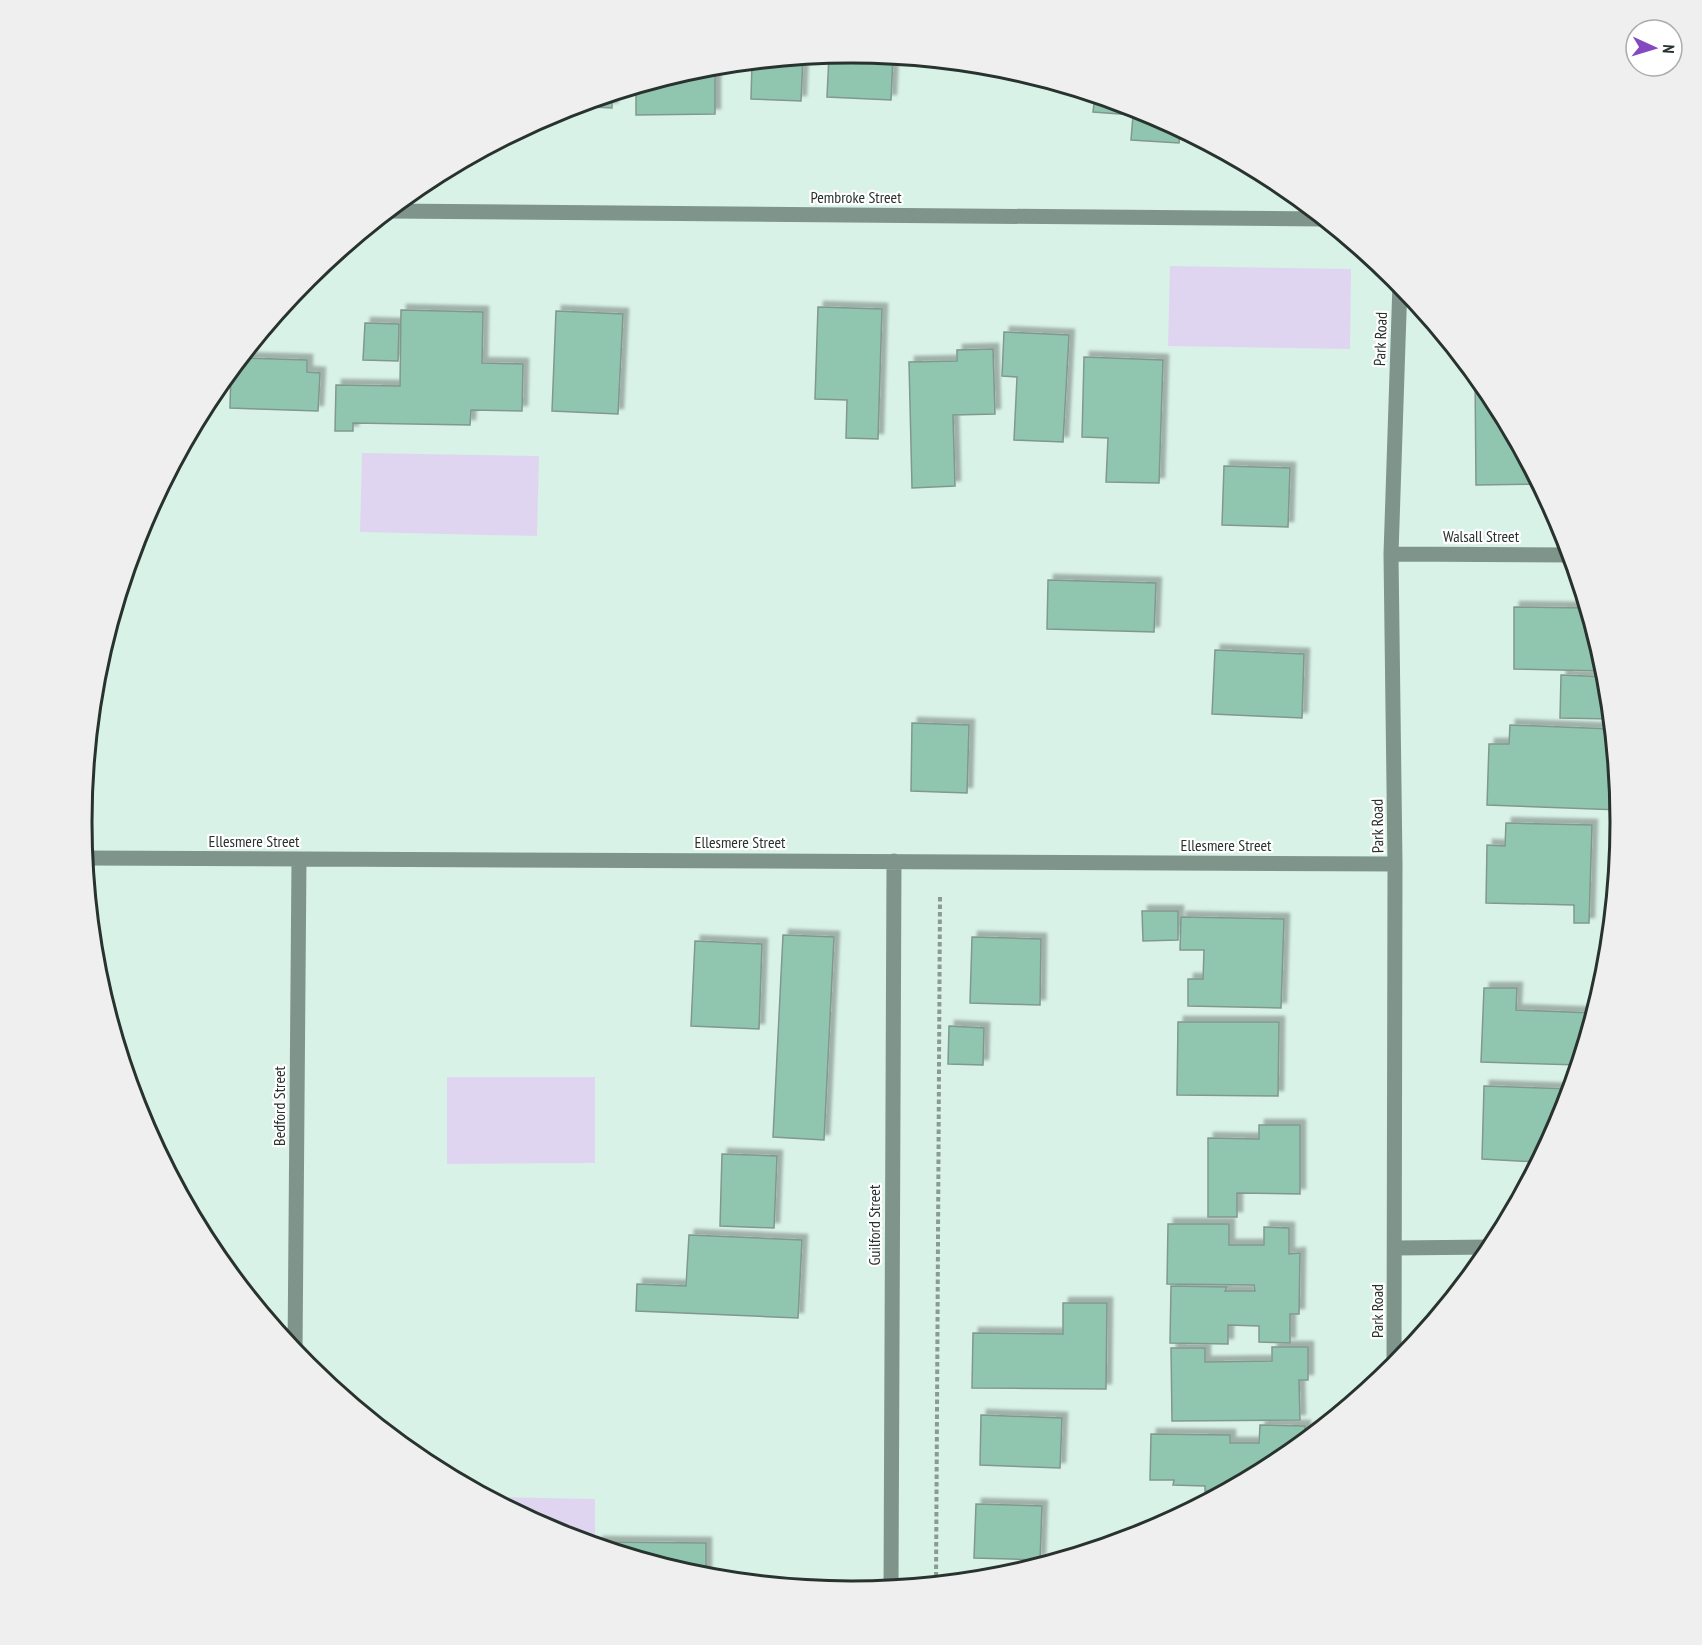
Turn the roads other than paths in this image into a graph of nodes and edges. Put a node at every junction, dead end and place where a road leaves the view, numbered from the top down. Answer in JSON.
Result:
{"nodes":[{"id":1,"x":401,"y":211,"type":"edge"},
{"id":2,"x":1311,"y":219,"type":"edge"},
{"id":3,"x":1400,"y":298,"type":"edge"},
{"id":4,"x":1391,"y":554,"type":"junction"},
{"id":5,"x":1561,"y":555,"type":"edge"},
{"id":6,"x":93,"y":858,"type":"edge"},
{"id":7,"x":299,"y":859,"type":"junction"},
{"id":8,"x":894,"y":861,"type":"junction"},
{"id":9,"x":1395,"y":864,"type":"junction"},
{"id":10,"x":1481,"y":1247,"type":"edge"},
{"id":11,"x":1395,"y":1248,"type":"junction"},
{"id":12,"x":295,"y":1339,"type":"edge"},
{"id":13,"x":1394,"y":1353,"type":"edge"},
{"id":14,"x":891,"y":1580,"type":"edge"}],
"edges":[{"from":1,"to":2,"type":"street","name":"Pembroke Street"},
{"from":3,"to":4,"type":"street","name":"Park Road"},
{"from":4,"to":5,"type":"street","name":"Walsall Street"},
{"from":4,"to":9,"type":"street","name":"Park Road"},
{"from":6,"to":7,"type":"street","name":"Ellesmere Street"},
{"from":7,"to":8,"type":"street","name":"Ellesmere Street"},
{"from":7,"to":12,"type":"street","name":"Bedford Street"},
{"from":8,"to":9,"type":"street","name":"Ellesmere Street"},
{"from":8,"to":14,"type":"street","name":"Guilford Street"},
{"from":9,"to":11,"type":"street","name":"Park Road"},
{"from":10,"to":11,"type":"street"},
{"from":11,"to":13,"type":"street","name":"Park Road"}]}
